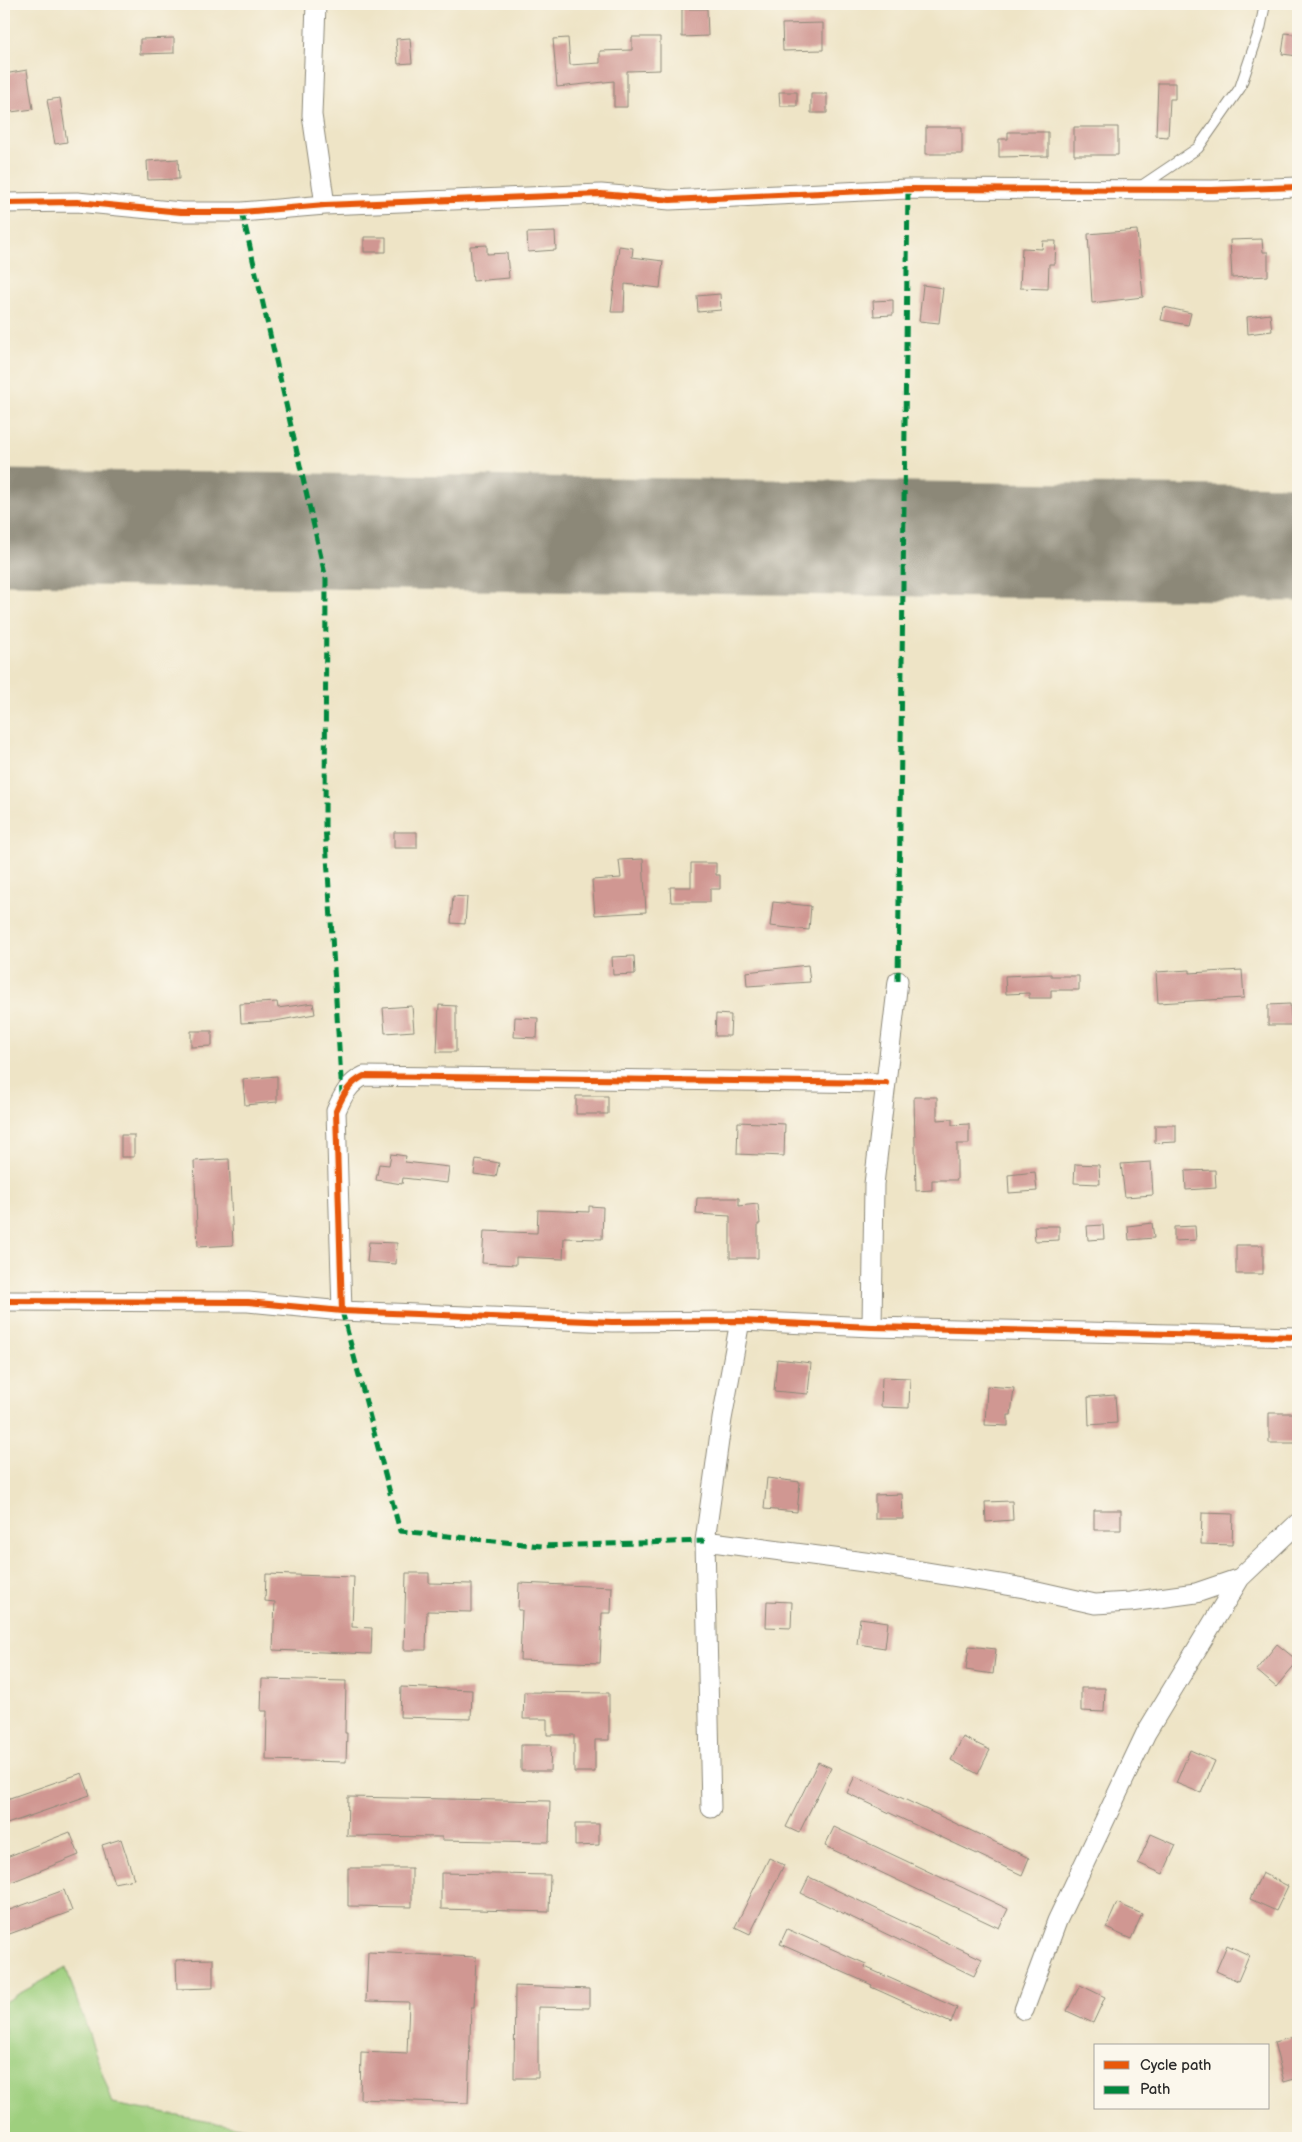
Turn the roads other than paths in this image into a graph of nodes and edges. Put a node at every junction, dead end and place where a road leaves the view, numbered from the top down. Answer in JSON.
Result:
{"nodes":[{"id":1,"x":316,"y":4,"type":"edge"},
{"id":2,"x":1265,"y":4,"type":"edge"},
{"id":3,"x":1298,"y":187,"type":"edge"},
{"id":4,"x":1137,"y":189,"type":"junction"},
{"id":5,"x":4,"y":203,"type":"edge"},
{"id":6,"x":325,"y":205,"type":"junction"},
{"id":7,"x":898,"y":981,"type":"dead end"},
{"id":8,"x":886,"y":1083,"type":"junction"},
{"id":9,"x":4,"y":1302,"type":"edge"},
{"id":10,"x":342,"y":1311,"type":"junction"},
{"id":11,"x":740,"y":1321,"type":"junction"},
{"id":12,"x":872,"y":1327,"type":"junction"},
{"id":13,"x":1298,"y":1337,"type":"edge"},
{"id":14,"x":1298,"y":1523,"type":"edge"},
{"id":15,"x":705,"y":1541,"type":"junction"},
{"id":16,"x":1240,"y":1578,"type":"junction"},
{"id":17,"x":712,"y":1808,"type":"dead end"},
{"id":18,"x":1024,"y":2010,"type":"dead end"}],
"edges":[{"from":1,"to":6,"type":"street"},
{"from":2,"to":4,"type":"lane"},
{"from":3,"to":4,"type":"street"},
{"from":4,"to":6,"type":"street"},
{"from":5,"to":6,"type":"street"},
{"from":7,"to":8,"type":"street"},
{"from":8,"to":10,"type":"street"},
{"from":8,"to":12,"type":"street"},
{"from":9,"to":10,"type":"street"},
{"from":10,"to":11,"type":"street"},
{"from":11,"to":12,"type":"street"},
{"from":11,"to":15,"type":"street"},
{"from":12,"to":13,"type":"street"},
{"from":14,"to":16,"type":"street"},
{"from":15,"to":16,"type":"street"},
{"from":15,"to":17,"type":"street"},
{"from":16,"to":18,"type":"street"}]}
